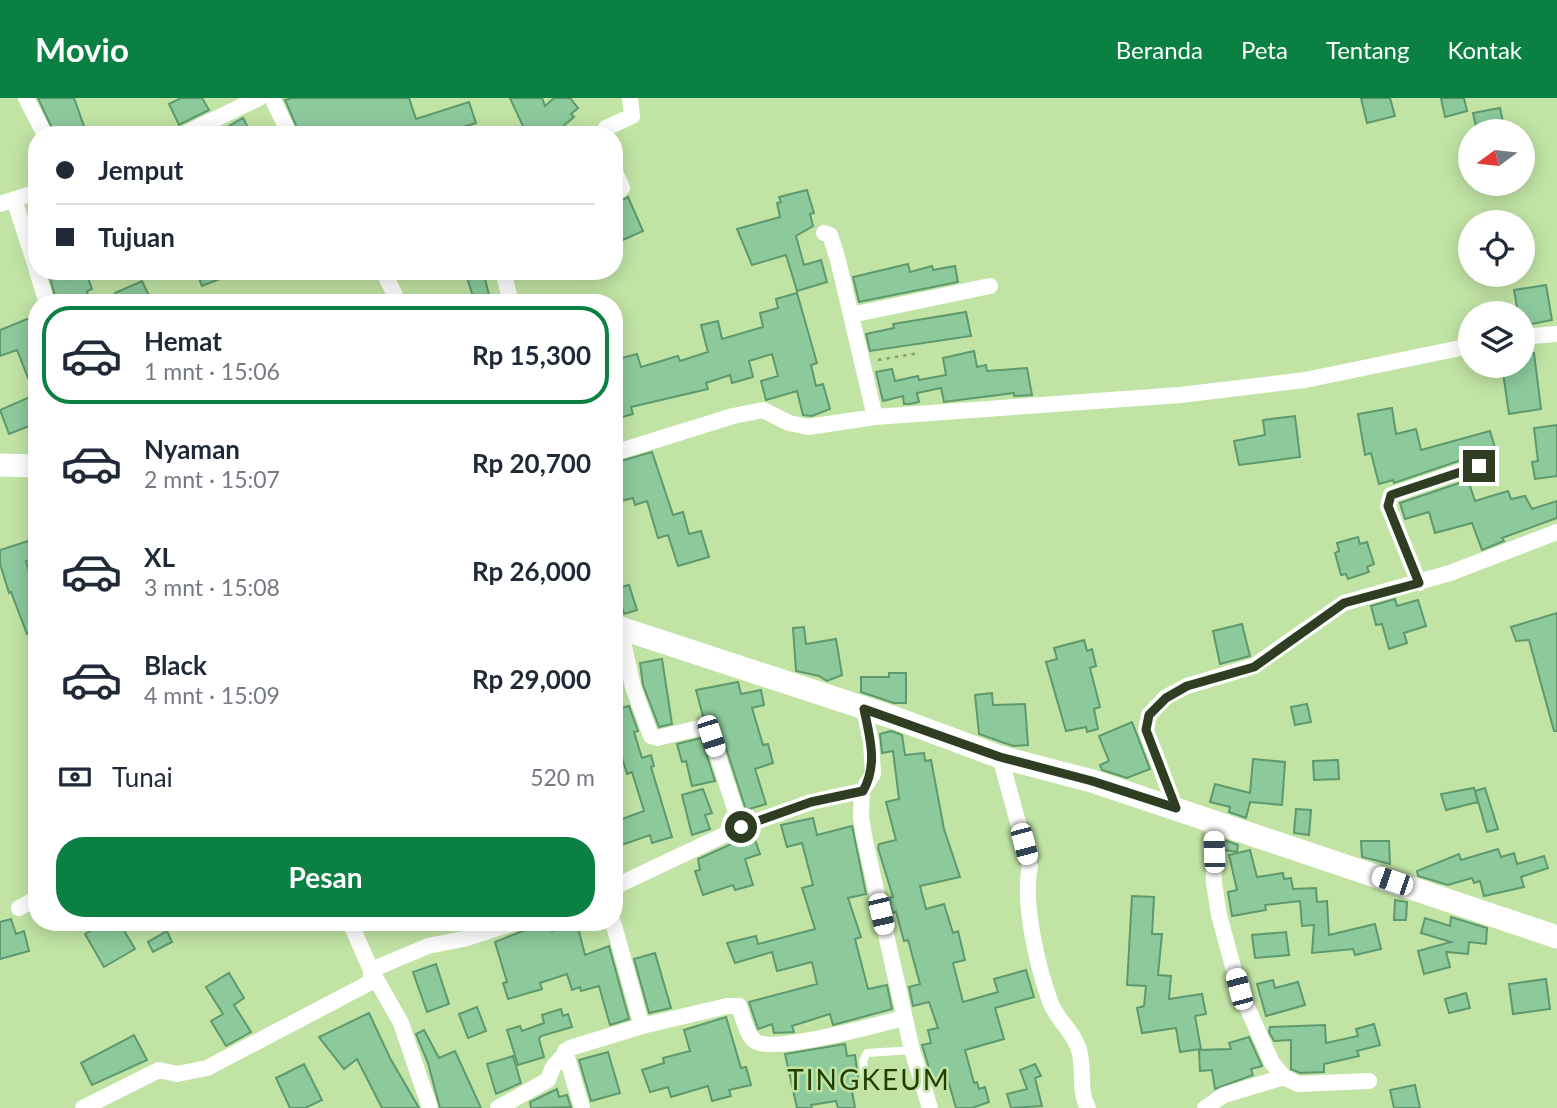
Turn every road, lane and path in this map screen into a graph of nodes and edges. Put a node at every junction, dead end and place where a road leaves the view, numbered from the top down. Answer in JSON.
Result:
{"nodes":[{"id":1,"x":26,"y":98,"type":"edge"},
{"id":2,"x":259,"y":98,"type":"edge"},
{"id":3,"x":272,"y":98,"type":"edge"},
{"id":4,"x":630,"y":98,"type":"edge"},
{"id":5,"x":40,"y":126,"type":"edge"},
{"id":6,"x":201,"y":126,"type":"edge"},
{"id":7,"x":286,"y":126,"type":"edge"},
{"id":8,"x":610,"y":126,"type":"edge"},
{"id":9,"x":28,"y":195,"type":"edge"},
{"id":10,"x":7,"y":201,"type":"edge"},
{"id":11,"x":824,"y":233,"type":"dead end"},
{"id":12,"x":28,"y":250,"type":"edge"},
{"id":13,"x":990,"y":286,"type":"dead end"},
{"id":14,"x":851,"y":315,"type":"junction"},
{"id":15,"x":1557,"y":334,"type":"edge"},
{"id":16,"x":1535,"y":336,"type":"edge"},
{"id":17,"x":1458,"y":349,"type":"edge"},
{"id":18,"x":919,"y":353,"type":"dead end"},
{"id":19,"x":864,"y":362,"type":"junction"},
{"id":20,"x":875,"y":417,"type":"junction"},
{"id":21,"x":623,"y":450,"type":"edge"},
{"id":22,"x":0,"y":465,"type":"edge"},
{"id":23,"x":28,"y":466,"type":"edge"},
{"id":24,"x":1479,"y":466,"type":"dead end"},
{"id":25,"x":1557,"y":532,"type":"edge"},
{"id":26,"x":1419,"y":583,"type":"junction"},
{"id":27,"x":623,"y":629,"type":"edge"},
{"id":28,"x":623,"y":650,"type":"edge"},
{"id":29,"x":864,"y":709,"type":"junction"},
{"id":30,"x":1000,"y":757,"type":"junction"},
{"id":31,"x":863,"y":791,"type":"junction"},
{"id":32,"x":1176,"y":808,"type":"junction"},
{"id":33,"x":1213,"y":822,"type":"junction"},
{"id":34,"x":741,"y":827,"type":"junction"},
{"id":35,"x":623,"y":883,"type":"edge"},
{"id":36,"x":28,"y":903,"type":"edge"},
{"id":37,"x":19,"y":908,"type":"dead end"},
{"id":38,"x":354,"y":931,"type":"edge"},
{"id":39,"x":488,"y":931,"type":"edge"},
{"id":40,"x":615,"y":931,"type":"edge"},
{"id":41,"x":1557,"y":937,"type":"edge"},
{"id":42,"x":370,"y":970,"type":"junction"},
{"id":43,"x":904,"y":1018,"type":"junction"},
{"id":44,"x":642,"y":1026,"type":"junction"},
{"id":45,"x":912,"y":1050,"type":"junction"},
{"id":46,"x":565,"y":1051,"type":"junction"},
{"id":47,"x":1284,"y":1077,"type":"junction"},
{"id":48,"x":865,"y":1078,"type":"dead end"},
{"id":49,"x":1369,"y":1081,"type":"dead end"},
{"id":50,"x":83,"y":1108,"type":"edge"},
{"id":51,"x":430,"y":1108,"type":"edge"},
{"id":52,"x":498,"y":1108,"type":"edge"},
{"id":53,"x":582,"y":1108,"type":"edge"},
{"id":54,"x":930,"y":1108,"type":"edge"},
{"id":55,"x":1088,"y":1108,"type":"edge"},
{"id":56,"x":1205,"y":1108,"type":"edge"}],
"edges":[{"from":1,"to":5,"type":"street"},
{"from":2,"to":6,"type":"street"},
{"from":3,"to":7,"type":"street"},
{"from":4,"to":8,"type":"street"},
{"from":9,"to":10,"type":"street"},
{"from":10,"to":12,"type":"street"},
{"from":11,"to":14,"type":"street"},
{"from":13,"to":14,"type":"street"},
{"from":14,"to":19,"type":"street"},
{"from":15,"to":16,"type":"street"},
{"from":17,"to":20,"type":"street"},
{"from":18,"to":19,"type":"path"},
{"from":19,"to":20,"type":"street"},
{"from":20,"to":21,"type":"street"},
{"from":22,"to":23,"type":"street"},
{"from":24,"to":26,"type":"street"},
{"from":25,"to":26,"type":"street"},
{"from":26,"to":32,"type":"street"},
{"from":27,"to":29,"type":"street"},
{"from":28,"to":34,"type":"street"},
{"from":29,"to":30,"type":"street"},
{"from":29,"to":31,"type":"street"},
{"from":30,"to":32,"type":"street"},
{"from":30,"to":55,"type":"street"},
{"from":31,"to":34,"type":"street"},
{"from":31,"to":43,"type":"street"},
{"from":32,"to":33,"type":"street"},
{"from":33,"to":41,"type":"street"},
{"from":33,"to":47,"type":"street"},
{"from":34,"to":35,"type":"street"},
{"from":36,"to":37,"type":"street"},
{"from":38,"to":42,"type":"street"},
{"from":39,"to":42,"type":"street"},
{"from":40,"to":44,"type":"street"},
{"from":42,"to":50,"type":"street"},
{"from":42,"to":51,"type":"street"},
{"from":43,"to":44,"type":"street"},
{"from":43,"to":45,"type":"street"},
{"from":44,"to":46,"type":"street"},
{"from":45,"to":48,"type":"lane"},
{"from":45,"to":54,"type":"street"},
{"from":46,"to":52,"type":"street"},
{"from":46,"to":53,"type":"street"},
{"from":47,"to":49,"type":"street"},
{"from":47,"to":56,"type":"street"}]}
